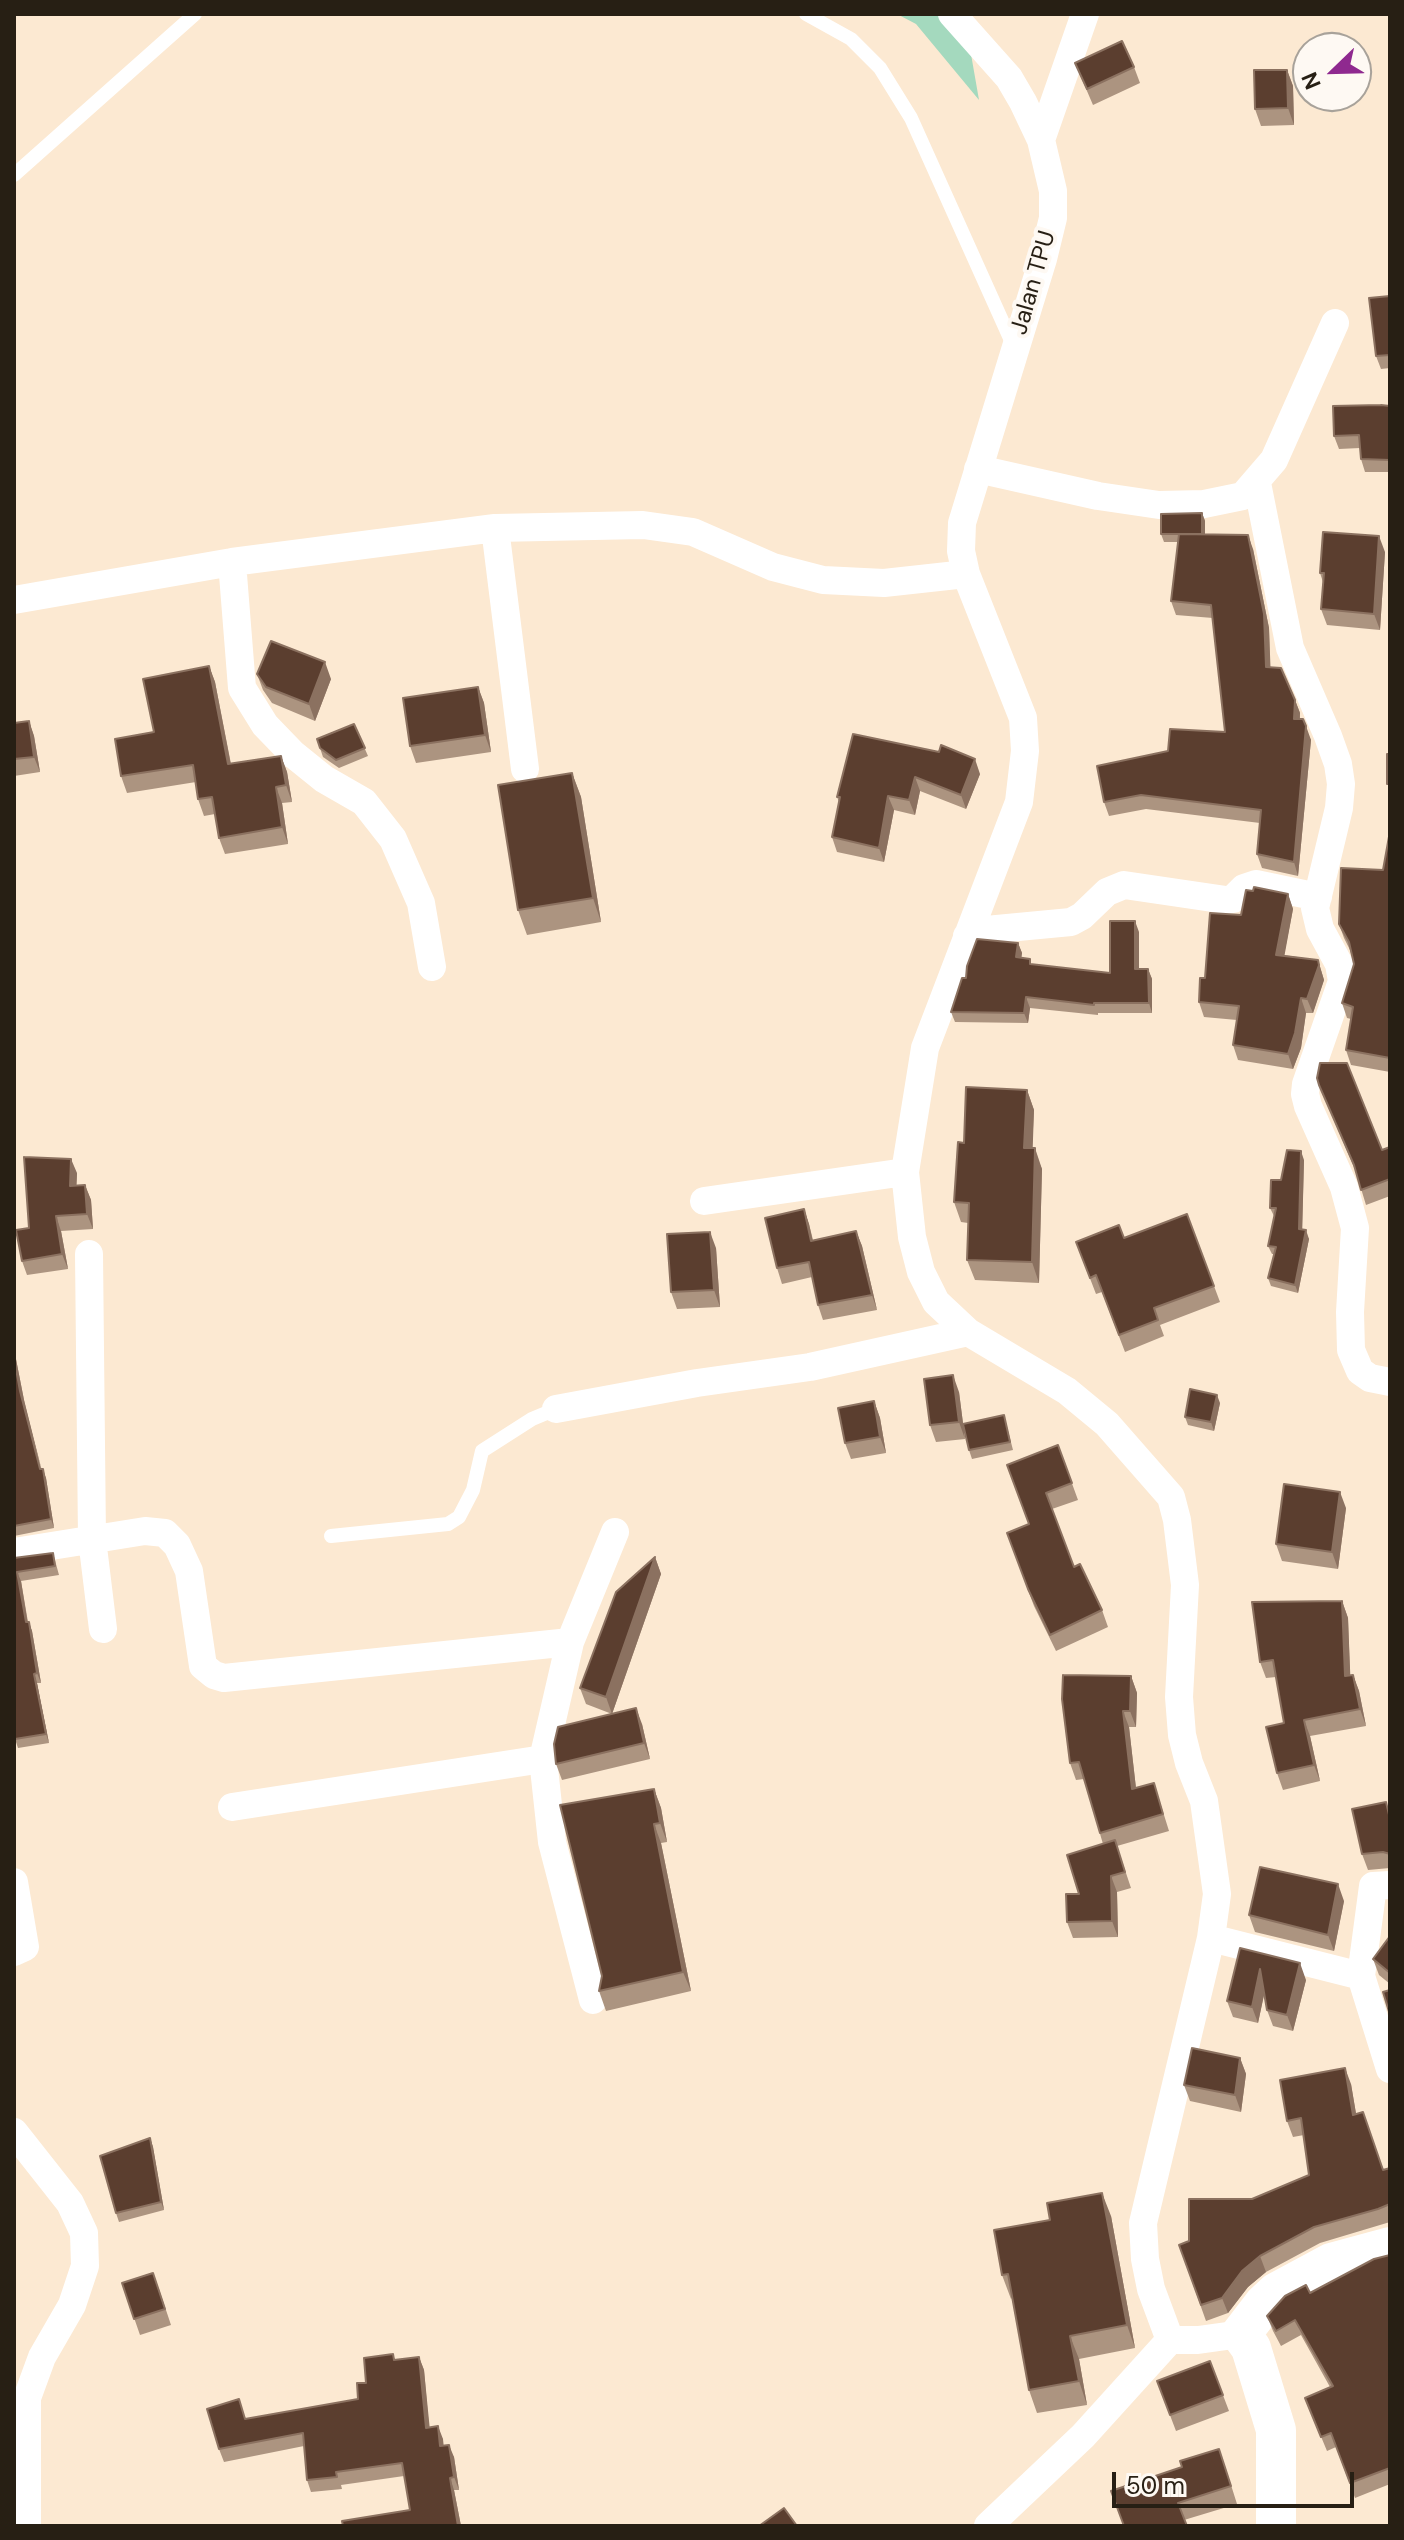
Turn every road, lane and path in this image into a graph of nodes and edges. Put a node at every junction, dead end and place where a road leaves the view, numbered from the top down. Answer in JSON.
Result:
{"nodes":[{"id":1,"x":195,"y":14,"type":"edge"},
{"id":2,"x":806,"y":14,"type":"edge"},
{"id":3,"x":1085,"y":14,"type":"edge"},
{"id":4,"x":954,"y":15,"type":"edge"},
{"id":5,"x":1041,"y":140,"type":"junction"},
{"id":6,"x":14,"y":175,"type":"edge"},
{"id":7,"x":1335,"y":323,"type":"dead end"},
{"id":8,"x":1014,"y":349,"type":"junction"},
{"id":9,"x":978,"y":469,"type":"junction"},
{"id":10,"x":1257,"y":483,"type":"junction"},
{"id":11,"x":495,"y":528,"type":"junction"},
{"id":12,"x":232,"y":562,"type":"junction"},
{"id":13,"x":966,"y":574,"type":"junction"},
{"id":14,"x":14,"y":600,"type":"edge"},
{"id":15,"x":525,"y":769,"type":"dead end"},
{"id":16,"x":1318,"y":897,"type":"junction"},
{"id":17,"x":967,"y":936,"type":"junction"},
{"id":18,"x":432,"y":967,"type":"dead end"},
{"id":19,"x":905,"y":1172,"type":"junction"},
{"id":20,"x":704,"y":1201,"type":"dead end"},
{"id":21,"x":89,"y":1254,"type":"dead end"},
{"id":22,"x":968,"y":1332,"type":"junction"},
{"id":23,"x":1390,"y":1382,"type":"edge"},
{"id":24,"x":556,"y":1409,"type":"joint"},
{"id":25,"x":615,"y":1532,"type":"dead end"},
{"id":26,"x":331,"y":1536,"type":"dead end"},
{"id":27,"x":92,"y":1539,"type":"junction"},
{"id":28,"x":14,"y":1552,"type":"edge"},
{"id":29,"x":103,"y":1629,"type":"dead end"},
{"id":30,"x":570,"y":1642,"type":"junction"},
{"id":31,"x":543,"y":1759,"type":"junction"},
{"id":32,"x":232,"y":1807,"type":"dead end"},
{"id":33,"x":14,"y":1882,"type":"edge"},
{"id":34,"x":1390,"y":1885,"type":"edge"},
{"id":35,"x":1211,"y":1938,"type":"junction"},
{"id":36,"x":14,"y":1952,"type":"edge"},
{"id":37,"x":1361,"y":1976,"type":"junction"},
{"id":38,"x":593,"y":2000,"type":"dead end"},
{"id":39,"x":1390,"y":2069,"type":"edge"},
{"id":40,"x":14,"y":2132,"type":"edge"},
{"id":41,"x":1390,"y":2247,"type":"edge"},
{"id":42,"x":1241,"y":2334,"type":"junction"},
{"id":43,"x":1170,"y":2340,"type":"junction"},
{"id":44,"x":27,"y":2526,"type":"edge"},
{"id":45,"x":988,"y":2526,"type":"edge"},
{"id":46,"x":1276,"y":2526,"type":"edge"}],
"edges":[{"from":1,"to":6,"type":"lane"},
{"from":2,"to":8,"type":"lane"},
{"from":3,"to":5,"type":"street"},
{"from":4,"to":5,"type":"street","name":"Jalan TPU"},
{"from":5,"to":8,"type":"street","name":"Jalan TPU"},
{"from":7,"to":10,"type":"street"},
{"from":8,"to":9,"type":"street","name":"Jalan TPU"},
{"from":9,"to":10,"type":"street"},
{"from":9,"to":13,"type":"street","name":"Jalan TPU"},
{"from":10,"to":16,"type":"street"},
{"from":11,"to":12,"type":"street"},
{"from":11,"to":13,"type":"street"},
{"from":11,"to":15,"type":"street"},
{"from":12,"to":14,"type":"street"},
{"from":12,"to":18,"type":"street"},
{"from":13,"to":17,"type":"street","name":"Jalan TPU"},
{"from":16,"to":17,"type":"street"},
{"from":16,"to":23,"type":"street"},
{"from":17,"to":19,"type":"street","name":"Jalan TPU"},
{"from":19,"to":20,"type":"street"},
{"from":19,"to":22,"type":"street","name":"Jalan TPU"},
{"from":21,"to":27,"type":"street"},
{"from":22,"to":24,"type":"street"},
{"from":22,"to":35,"type":"street","name":"Jalan TPU"},
{"from":24,"to":26,"type":"lane"},
{"from":25,"to":30,"type":"street"},
{"from":27,"to":28,"type":"street"},
{"from":27,"to":29,"type":"street"},
{"from":27,"to":30,"type":"street"},
{"from":30,"to":31,"type":"street"},
{"from":31,"to":32,"type":"street"},
{"from":31,"to":38,"type":"street"},
{"from":33,"to":36,"type":"street"},
{"from":34,"to":37,"type":"street"},
{"from":35,"to":37,"type":"street"},
{"from":35,"to":43,"type":"street","name":"Jalan TPU"},
{"from":37,"to":39,"type":"street"},
{"from":40,"to":44,"type":"street"},
{"from":41,"to":42,"type":"street"},
{"from":42,"to":43,"type":"street"},
{"from":42,"to":46,"type":"street"},
{"from":43,"to":45,"type":"street"}]}
